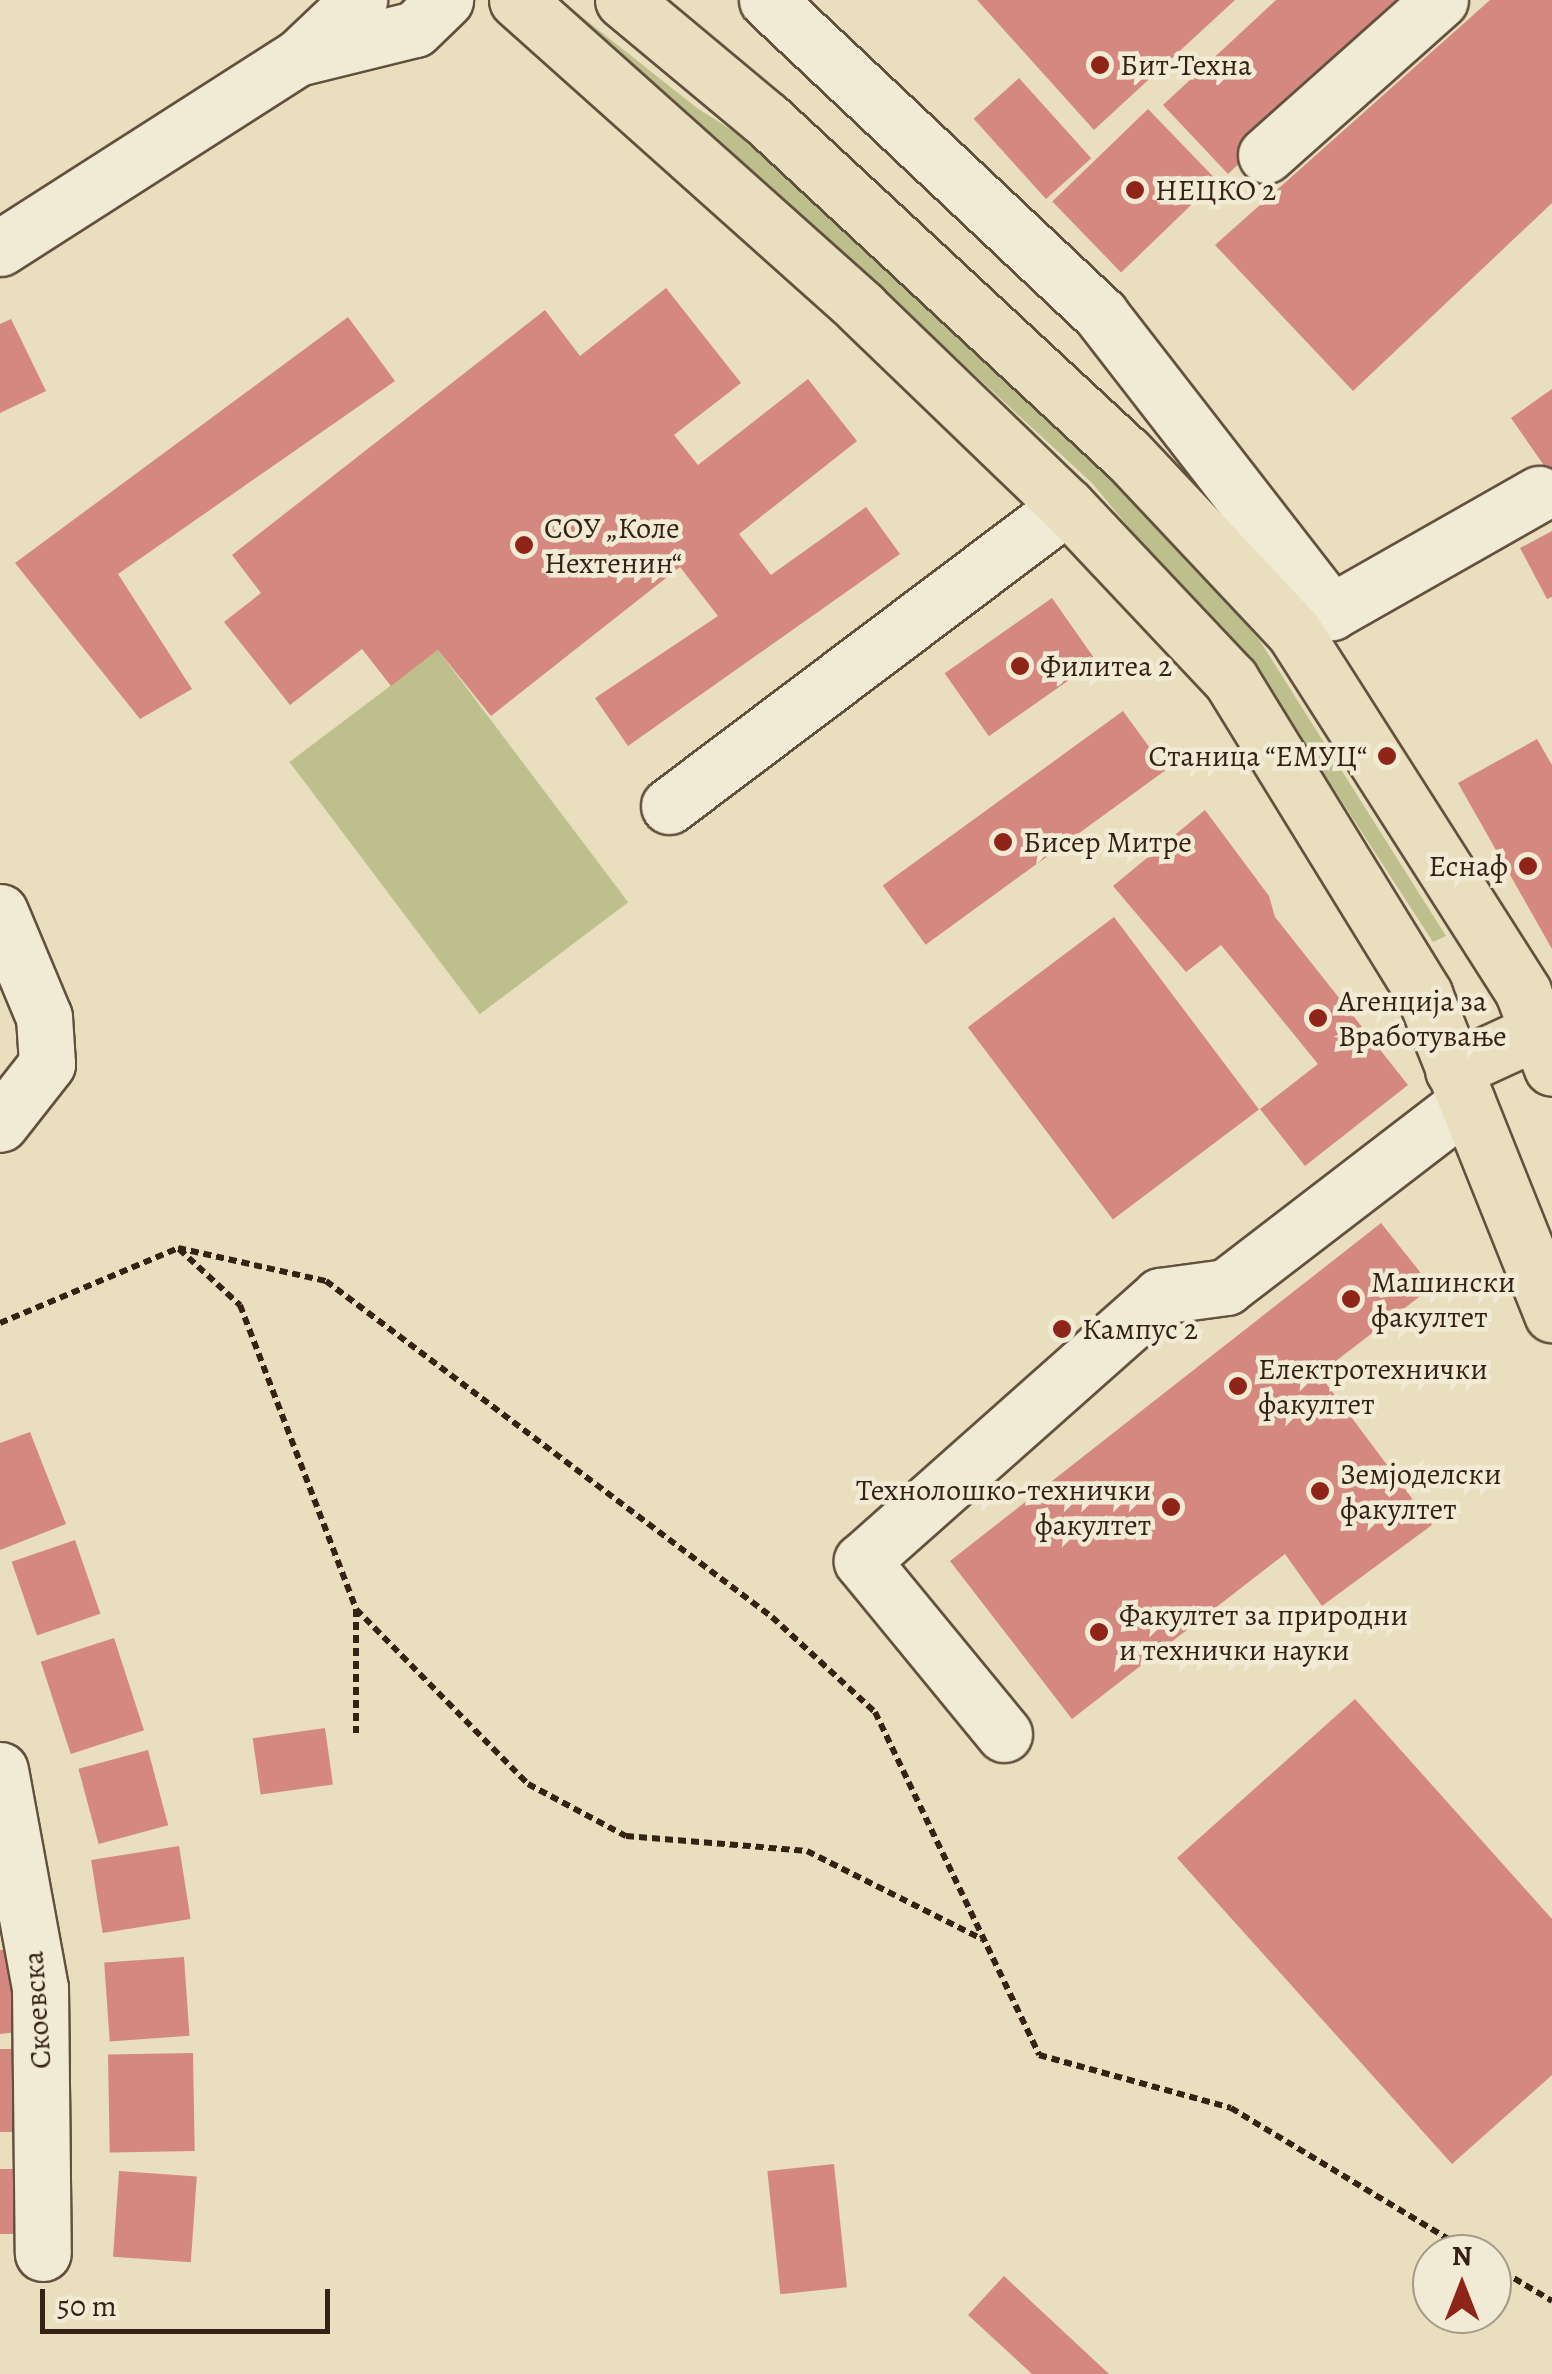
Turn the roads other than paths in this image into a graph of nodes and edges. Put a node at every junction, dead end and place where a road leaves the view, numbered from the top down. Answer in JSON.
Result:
{"nodes":[{"id":1,"x":301,"y":0,"type":"edge"},
{"id":2,"x":360,"y":0,"type":"edge"},
{"id":3,"x":445,"y":0,"type":"edge"},
{"id":4,"x":517,"y":0,"type":"edge"},
{"id":5,"x":623,"y":0,"type":"edge"},
{"id":6,"x":768,"y":0,"type":"edge"},
{"id":7,"x":1440,"y":0,"type":"edge"},
{"id":8,"x":298,"y":58,"type":"junction"},
{"id":9,"x":1266,"y":155,"type":"dead end"},
{"id":10,"x":9,"y":233,"type":"edge"},
{"id":11,"x":1539,"y":494,"type":"dead end"},
{"id":12,"x":1067,"y":506,"type":"junction"},
{"id":13,"x":669,"y":806,"type":"dead end"},
{"id":14,"x":0,"y":912,"type":"edge"},
{"id":15,"x":1547,"y":1041,"type":"edge"},
{"id":16,"x":1460,"y":1086,"type":"junction"},
{"id":17,"x":0,"y":1124,"type":"edge"},
{"id":18,"x":1552,"y":1314,"type":"edge"},
{"id":19,"x":1004,"y":1734,"type":"dead end"},
{"id":20,"x":0,"y":1770,"type":"edge"},
{"id":21,"x":43,"y":2253,"type":"dead end"}],
"edges":[{"from":1,"to":8,"type":"street"},
{"from":2,"to":8,"type":"street"},
{"from":3,"to":8,"type":"street"},
{"from":4,"to":12,"type":"main road"},
{"from":5,"to":15,"type":"main road"},
{"from":6,"to":11,"type":"street"},
{"from":7,"to":9,"type":"street"},
{"from":8,"to":10,"type":"street"},
{"from":12,"to":13,"type":"street"},
{"from":12,"to":16,"type":"main road"},
{"from":14,"to":17,"type":"street"},
{"from":15,"to":16,"type":"main road"},
{"from":16,"to":18,"type":"main road"},
{"from":16,"to":19,"type":"street"},
{"from":20,"to":21,"type":"street","name":"Скоевска"}]}
